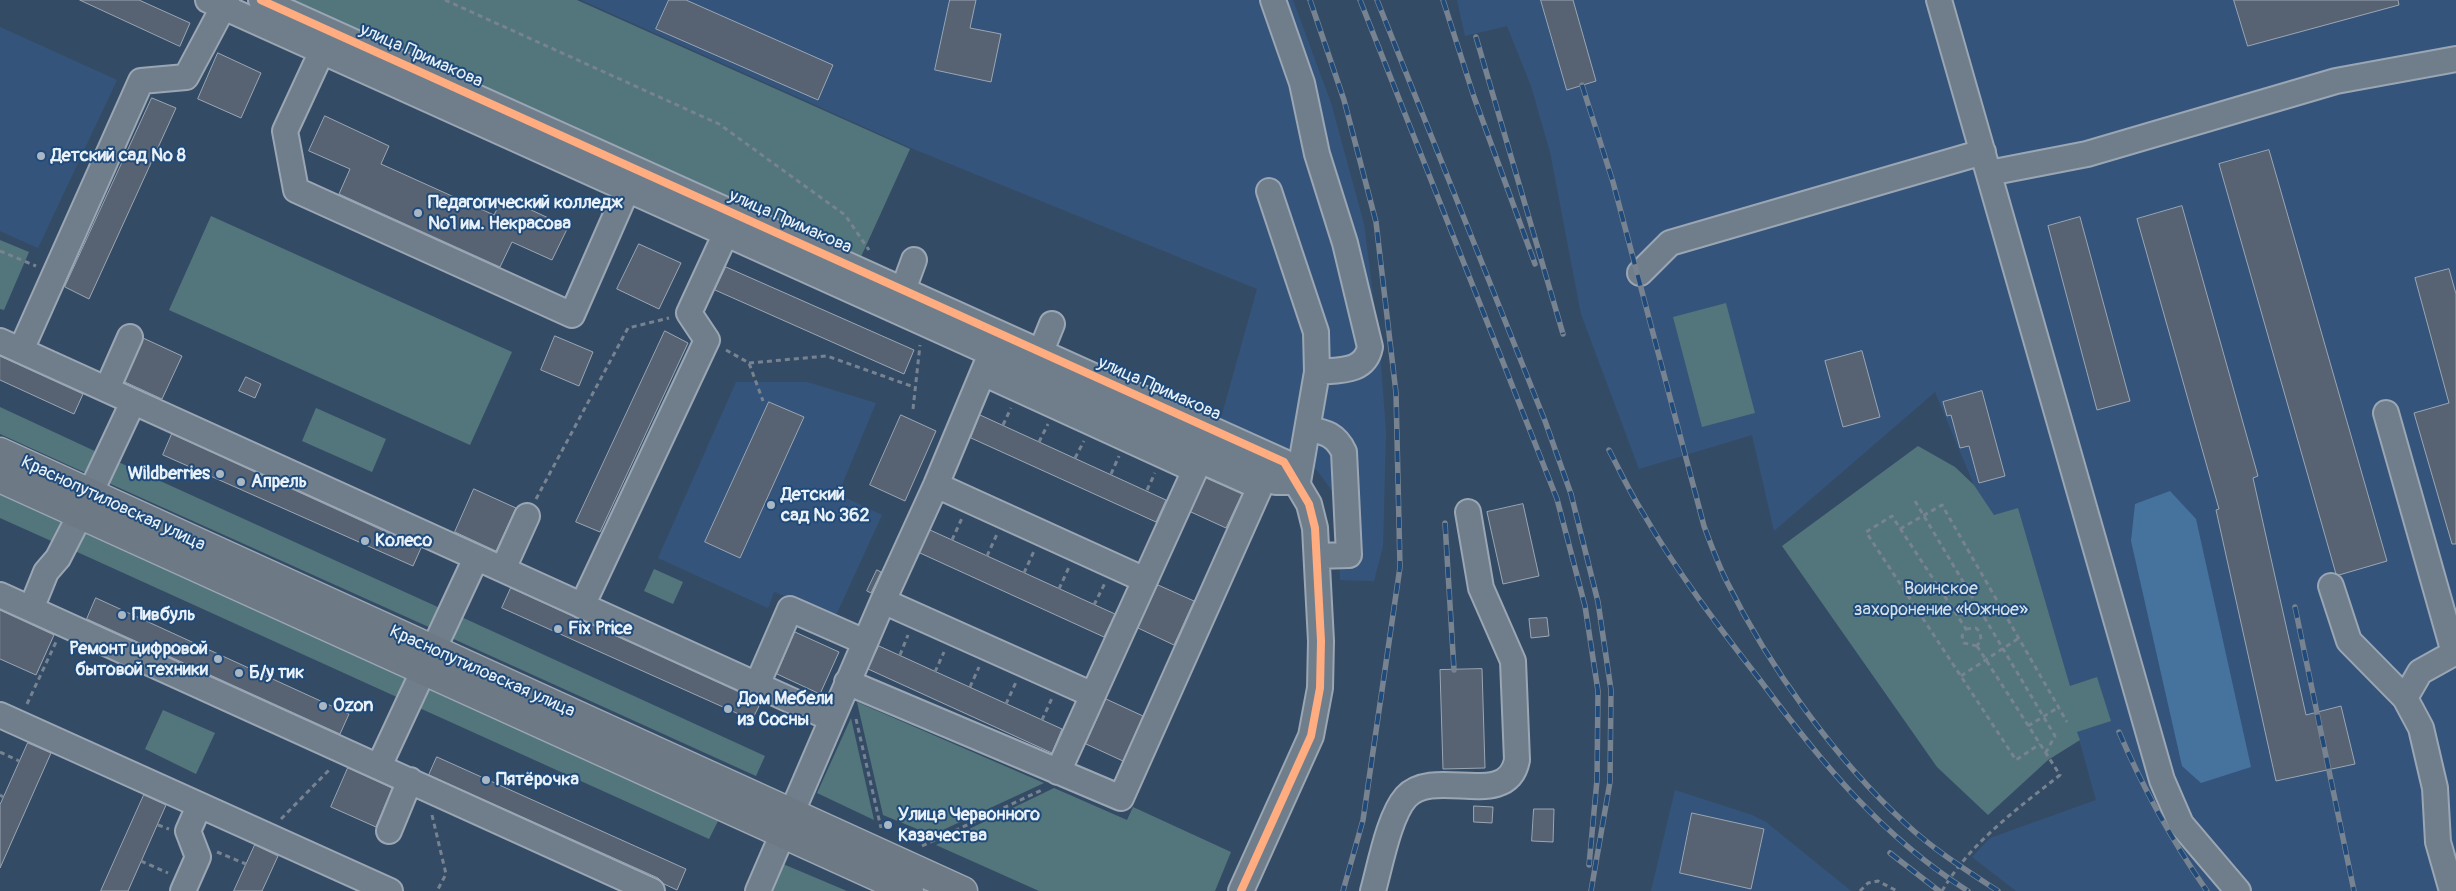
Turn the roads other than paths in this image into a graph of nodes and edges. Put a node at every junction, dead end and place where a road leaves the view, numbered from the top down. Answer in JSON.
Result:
{"nodes":[{"id":1,"x":260,"y":0,"type":"edge"},
{"id":2,"x":1273,"y":0,"type":"edge"},
{"id":3,"x":1939,"y":0,"type":"edge"},
{"id":4,"x":219,"y":2,"type":"edge"},
{"id":5,"x":326,"y":42,"type":"junction"},
{"id":6,"x":2456,"y":58,"type":"edge"},
{"id":7,"x":1986,"y":163,"type":"junction"},
{"id":8,"x":632,"y":179,"type":"junction"},
{"id":9,"x":1270,"y":191,"type":"dead end"},
{"id":10,"x":730,"y":224,"type":"junction"},
{"id":11,"x":914,"y":260,"type":"dead end"},
{"id":12,"x":1640,"y":273,"type":"dead end"},
{"id":13,"x":903,"y":290,"type":"junction"},
{"id":14,"x":1052,"y":324,"type":"dead end"},
{"id":15,"x":130,"y":336,"type":"dead end"},
{"id":16,"x":10,"y":345,"type":"edge"},
{"id":17,"x":992,"y":354,"type":"junction"},
{"id":18,"x":1036,"y":362,"type":"junction"},
{"id":19,"x":1318,"y":372,"type":"junction"},
{"id":20,"x":107,"y":389,"type":"junction"},
{"id":21,"x":133,"y":402,"type":"junction"},
{"id":22,"x":2386,"y":413,"type":"dead end"},
{"id":23,"x":1308,"y":430,"type":"junction"},
{"id":24,"x":0,"y":452,"type":"edge"},
{"id":25,"x":1196,"y":470,"type":"junction"},
{"id":26,"x":0,"y":478,"type":"edge"},
{"id":27,"x":1298,"y":482,"type":"junction"},
{"id":28,"x":936,"y":485,"type":"junction"},
{"id":29,"x":85,"y":504,"type":"junction"},
{"id":30,"x":530,"y":511,"type":"road end"},
{"id":31,"x":1468,"y":512,"type":"dead end"},
{"id":32,"x":1317,"y":556,"type":"junction"},
{"id":33,"x":476,"y":558,"type":"junction"},
{"id":34,"x":503,"y":569,"type":"junction"},
{"id":35,"x":1145,"y":580,"type":"junction"},
{"id":36,"x":2330,"y":586,"type":"dead end"},
{"id":37,"x":0,"y":594,"type":"edge"},
{"id":38,"x":883,"y":601,"type":"junction"},
{"id":39,"x":582,"y":606,"type":"junction"},
{"id":40,"x":31,"y":608,"type":"junction"},
{"id":41,"x":865,"y":642,"type":"junction"},
{"id":42,"x":428,"y":660,"type":"junction"},
{"id":43,"x":847,"y":682,"type":"junction"},
{"id":44,"x":757,"y":685,"type":"junction"},
{"id":45,"x":1093,"y":695,"type":"junction"},
{"id":46,"x":2405,"y":698,"type":"junction"},
{"id":47,"x":2,"y":716,"type":"edge"},
{"id":48,"x":832,"y":719,"type":"junction"},
{"id":49,"x":379,"y":766,"type":"junction"},
{"id":50,"x":1058,"y":772,"type":"junction"},
{"id":51,"x":418,"y":784,"type":"junction"},
{"id":52,"x":199,"y":806,"type":"junction"},
{"id":53,"x":787,"y":823,"type":"junction"},
{"id":54,"x":389,"y":831,"type":"dead end"},
{"id":55,"x":2446,"y":889,"type":"edge"},
{"id":56,"x":183,"y":891,"type":"edge"},
{"id":57,"x":390,"y":891,"type":"edge"},
{"id":58,"x":652,"y":891,"type":"edge"},
{"id":59,"x":758,"y":891,"type":"edge"},
{"id":60,"x":910,"y":891,"type":"edge"},
{"id":61,"x":964,"y":891,"type":"edge"},
{"id":62,"x":1241,"y":891,"type":"edge"},
{"id":63,"x":1373,"y":891,"type":"edge"},
{"id":64,"x":2238,"y":891,"type":"edge"}],
"edges":[{"from":1,"to":5,"type":"street","name":"улица Примакова"},
{"from":2,"to":19,"type":"street"},
{"from":3,"to":7,"type":"street"},
{"from":4,"to":5,"type":"street","name":"улица Примакова"},
{"from":4,"to":16,"type":"street"},
{"from":5,"to":8,"type":"street","name":"улица Примакова"},
{"from":5,"to":8,"type":"street"},
{"from":6,"to":7,"type":"street"},
{"from":7,"to":12,"type":"street"},
{"from":7,"to":64,"type":"street"},
{"from":8,"to":10,"type":"street","name":"улица Примакова"},
{"from":9,"to":19,"type":"street"},
{"from":10,"to":13,"type":"street","name":"улица Примакова"},
{"from":10,"to":17,"type":"street","name":"улица Примакова"},
{"from":10,"to":39,"type":"street"},
{"from":11,"to":13,"type":"street"},
{"from":13,"to":17,"type":"street","name":"улица Примакова"},
{"from":14,"to":18,"type":"street"},
{"from":15,"to":20,"type":"street"},
{"from":16,"to":20,"type":"street"},
{"from":17,"to":18,"type":"street","name":"улица Примакова"},
{"from":17,"to":25,"type":"street"},
{"from":17,"to":28,"type":"street"},
{"from":18,"to":27,"type":"street","name":"улица Примакова"},
{"from":19,"to":23,"type":"street"},
{"from":20,"to":21,"type":"street"},
{"from":21,"to":29,"type":"street"},
{"from":21,"to":33,"type":"street"},
{"from":22,"to":46,"type":"street"},
{"from":23,"to":27,"type":"street"},
{"from":23,"to":32,"type":"street"},
{"from":24,"to":29,"type":"main road","name":"Краснопутиловская улица"},
{"from":25,"to":35,"type":"street"},
{"from":25,"to":50,"type":"street"},
{"from":26,"to":29,"type":"main road","name":"Краснопутиловская улица"},
{"from":27,"to":32,"type":"street"},
{"from":28,"to":35,"type":"street"},
{"from":28,"to":38,"type":"street"},
{"from":29,"to":40,"type":"street"},
{"from":29,"to":42,"type":"main road","name":"Краснопутиловская улица"},
{"from":30,"to":34,"type":"street"},
{"from":31,"to":63,"type":"street"},
{"from":32,"to":62,"type":"street"},
{"from":33,"to":34,"type":"street"},
{"from":33,"to":42,"type":"street"},
{"from":34,"to":39,"type":"street"},
{"from":35,"to":45,"type":"street"},
{"from":36,"to":46,"type":"street"},
{"from":37,"to":40,"type":"street"},
{"from":38,"to":41,"type":"street"},
{"from":38,"to":45,"type":"street"},
{"from":39,"to":44,"type":"street"},
{"from":40,"to":49,"type":"street"},
{"from":41,"to":43,"type":"street"},
{"from":41,"to":44,"type":"street"},
{"from":42,"to":49,"type":"street"},
{"from":42,"to":53,"type":"main road","name":"Краснопутиловская улица"},
{"from":43,"to":48,"type":"street"},
{"from":43,"to":50,"type":"street"},
{"from":44,"to":48,"type":"street"},
{"from":45,"to":50,"type":"street"},
{"from":46,"to":55,"type":"street"},
{"from":47,"to":52,"type":"street"},
{"from":48,"to":53,"type":"street"},
{"from":49,"to":51,"type":"street"},
{"from":51,"to":54,"type":"street"},
{"from":51,"to":58,"type":"street"},
{"from":52,"to":56,"type":"street"},
{"from":52,"to":57,"type":"street"},
{"from":53,"to":59,"type":"street"},
{"from":53,"to":60,"type":"main road","name":"Краснопутиловская улица"},
{"from":53,"to":61,"type":"main road","name":"Краснопутиловская улица"}]}
